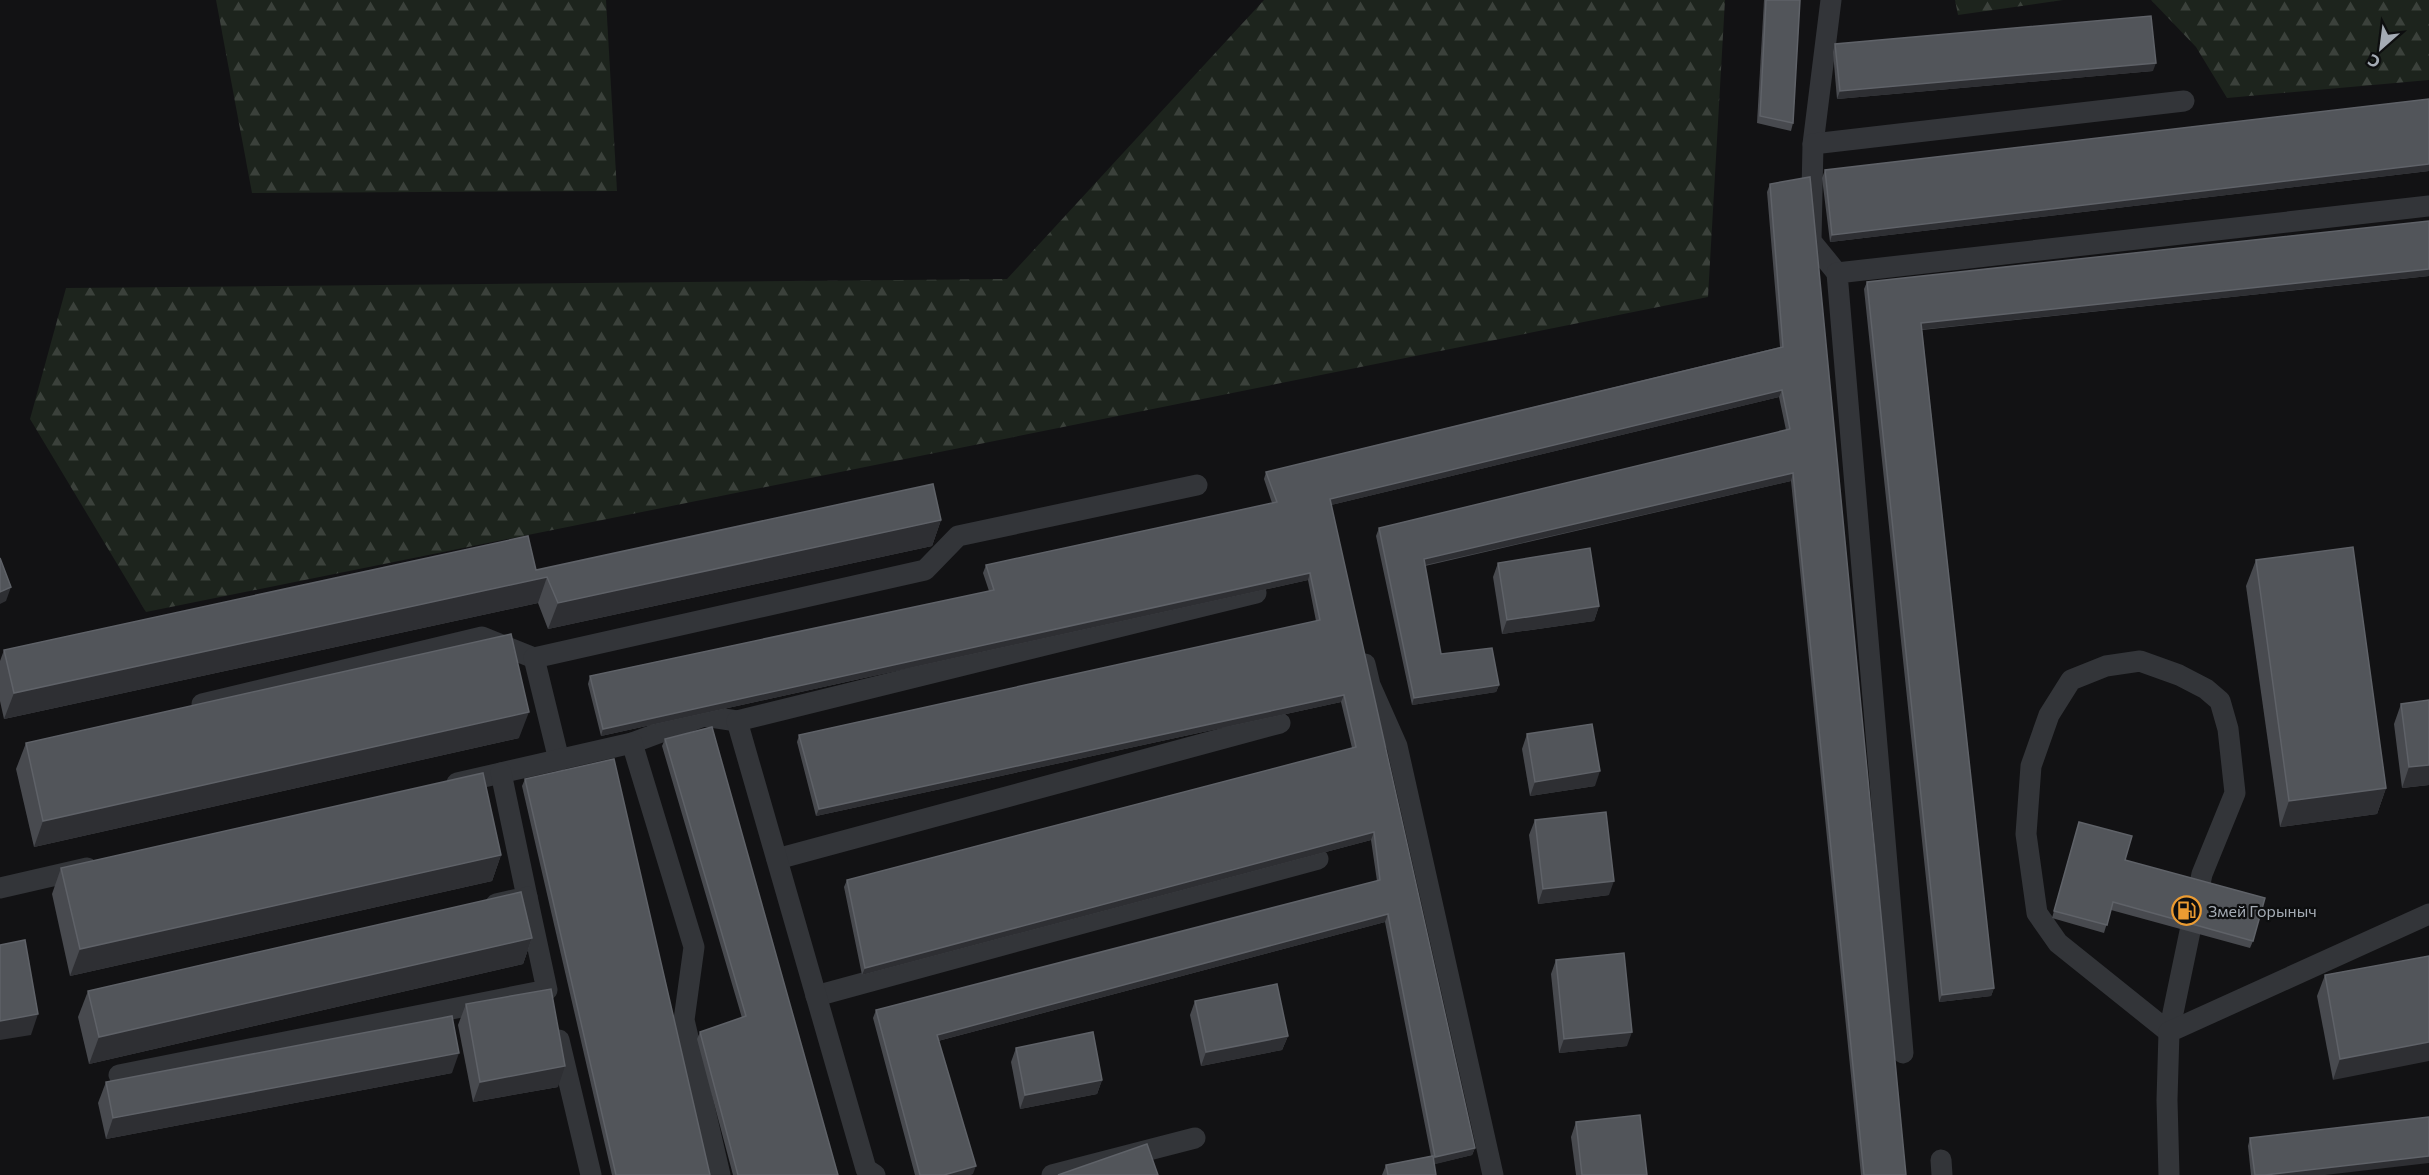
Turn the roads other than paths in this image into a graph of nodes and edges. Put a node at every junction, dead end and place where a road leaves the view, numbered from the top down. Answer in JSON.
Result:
{"nodes":[{"id":1,"x":1832,"y":0,"type":"edge"},
{"id":2,"x":2184,"y":101,"type":"dead end"},
{"id":3,"x":1813,"y":144,"type":"junction"},
{"id":4,"x":2429,"y":206,"type":"edge"},
{"id":5,"x":1836,"y":273,"type":"junction"},
{"id":6,"x":1197,"y":485,"type":"dead end"},
{"id":7,"x":1256,"y":593,"type":"edge"},
{"id":8,"x":1360,"y":640,"type":"edge"},
{"id":9,"x":534,"y":658,"type":"junction"},
{"id":10,"x":180,"y":709,"type":"edge"},
{"id":11,"x":737,"y":721,"type":"junction"},
{"id":12,"x":1280,"y":723,"type":"dead end"},
{"id":13,"x":632,"y":743,"type":"junction"},
{"id":14,"x":559,"y":760,"type":"junction"},
{"id":15,"x":501,"y":773,"type":"junction"},
{"id":16,"x":442,"y":787,"type":"edge"},
{"id":17,"x":777,"y":859,"type":"junction"},
{"id":18,"x":1318,"y":859,"type":"edge"},
{"id":19,"x":105,"y":864,"type":"edge"},
{"id":20,"x":0,"y":888,"type":"edge"},
{"id":21,"x":527,"y":897,"type":"junction"},
{"id":22,"x":480,"y":907,"type":"edge"},
{"id":23,"x":2429,"y":914,"type":"edge"},
{"id":24,"x":547,"y":990,"type":"junction"},
{"id":25,"x":816,"y":996,"type":"junction"},
{"id":26,"x":2169,"y":1032,"type":"junction"},
{"id":27,"x":1903,"y":1053,"type":"dead end"},
{"id":28,"x":119,"y":1075,"type":"dead end"},
{"id":29,"x":1195,"y":1138,"type":"dead end"},
{"id":30,"x":591,"y":1175,"type":"edge"},
{"id":31,"x":720,"y":1175,"type":"edge"},
{"id":32,"x":874,"y":1175,"type":"edge"},
{"id":33,"x":1052,"y":1175,"type":"edge"},
{"id":34,"x":1493,"y":1175,"type":"edge"},
{"id":35,"x":2169,"y":1175,"type":"edge"}],
"edges":[{"from":1,"to":3,"type":"lane"},
{"from":2,"to":3,"type":"lane"},
{"from":3,"to":5,"type":"lane"},
{"from":4,"to":5,"type":"lane"},
{"from":5,"to":27,"type":"lane"},
{"from":6,"to":9,"type":"lane"},
{"from":7,"to":11,"type":"lane"},
{"from":8,"to":34,"type":"lane"},
{"from":9,"to":10,"type":"lane"},
{"from":9,"to":14,"type":"lane"},
{"from":11,"to":13,"type":"lane"},
{"from":11,"to":17,"type":"lane"},
{"from":12,"to":17,"type":"lane"},
{"from":13,"to":14,"type":"lane"},
{"from":13,"to":31,"type":"lane"},
{"from":14,"to":15,"type":"lane"},
{"from":15,"to":16,"type":"lane"},
{"from":15,"to":21,"type":"lane"},
{"from":17,"to":25,"type":"lane"},
{"from":18,"to":25,"type":"lane"},
{"from":19,"to":20,"type":"lane"},
{"from":21,"to":22,"type":"lane"},
{"from":21,"to":24,"type":"lane"},
{"from":23,"to":26,"type":"lane"},
{"from":24,"to":28,"type":"lane"},
{"from":24,"to":30,"type":"lane"},
{"from":25,"to":32,"type":"lane"},
{"from":26,"to":26,"type":"lane"},
{"from":26,"to":35,"type":"lane"},
{"from":29,"to":33,"type":"lane"}]}
